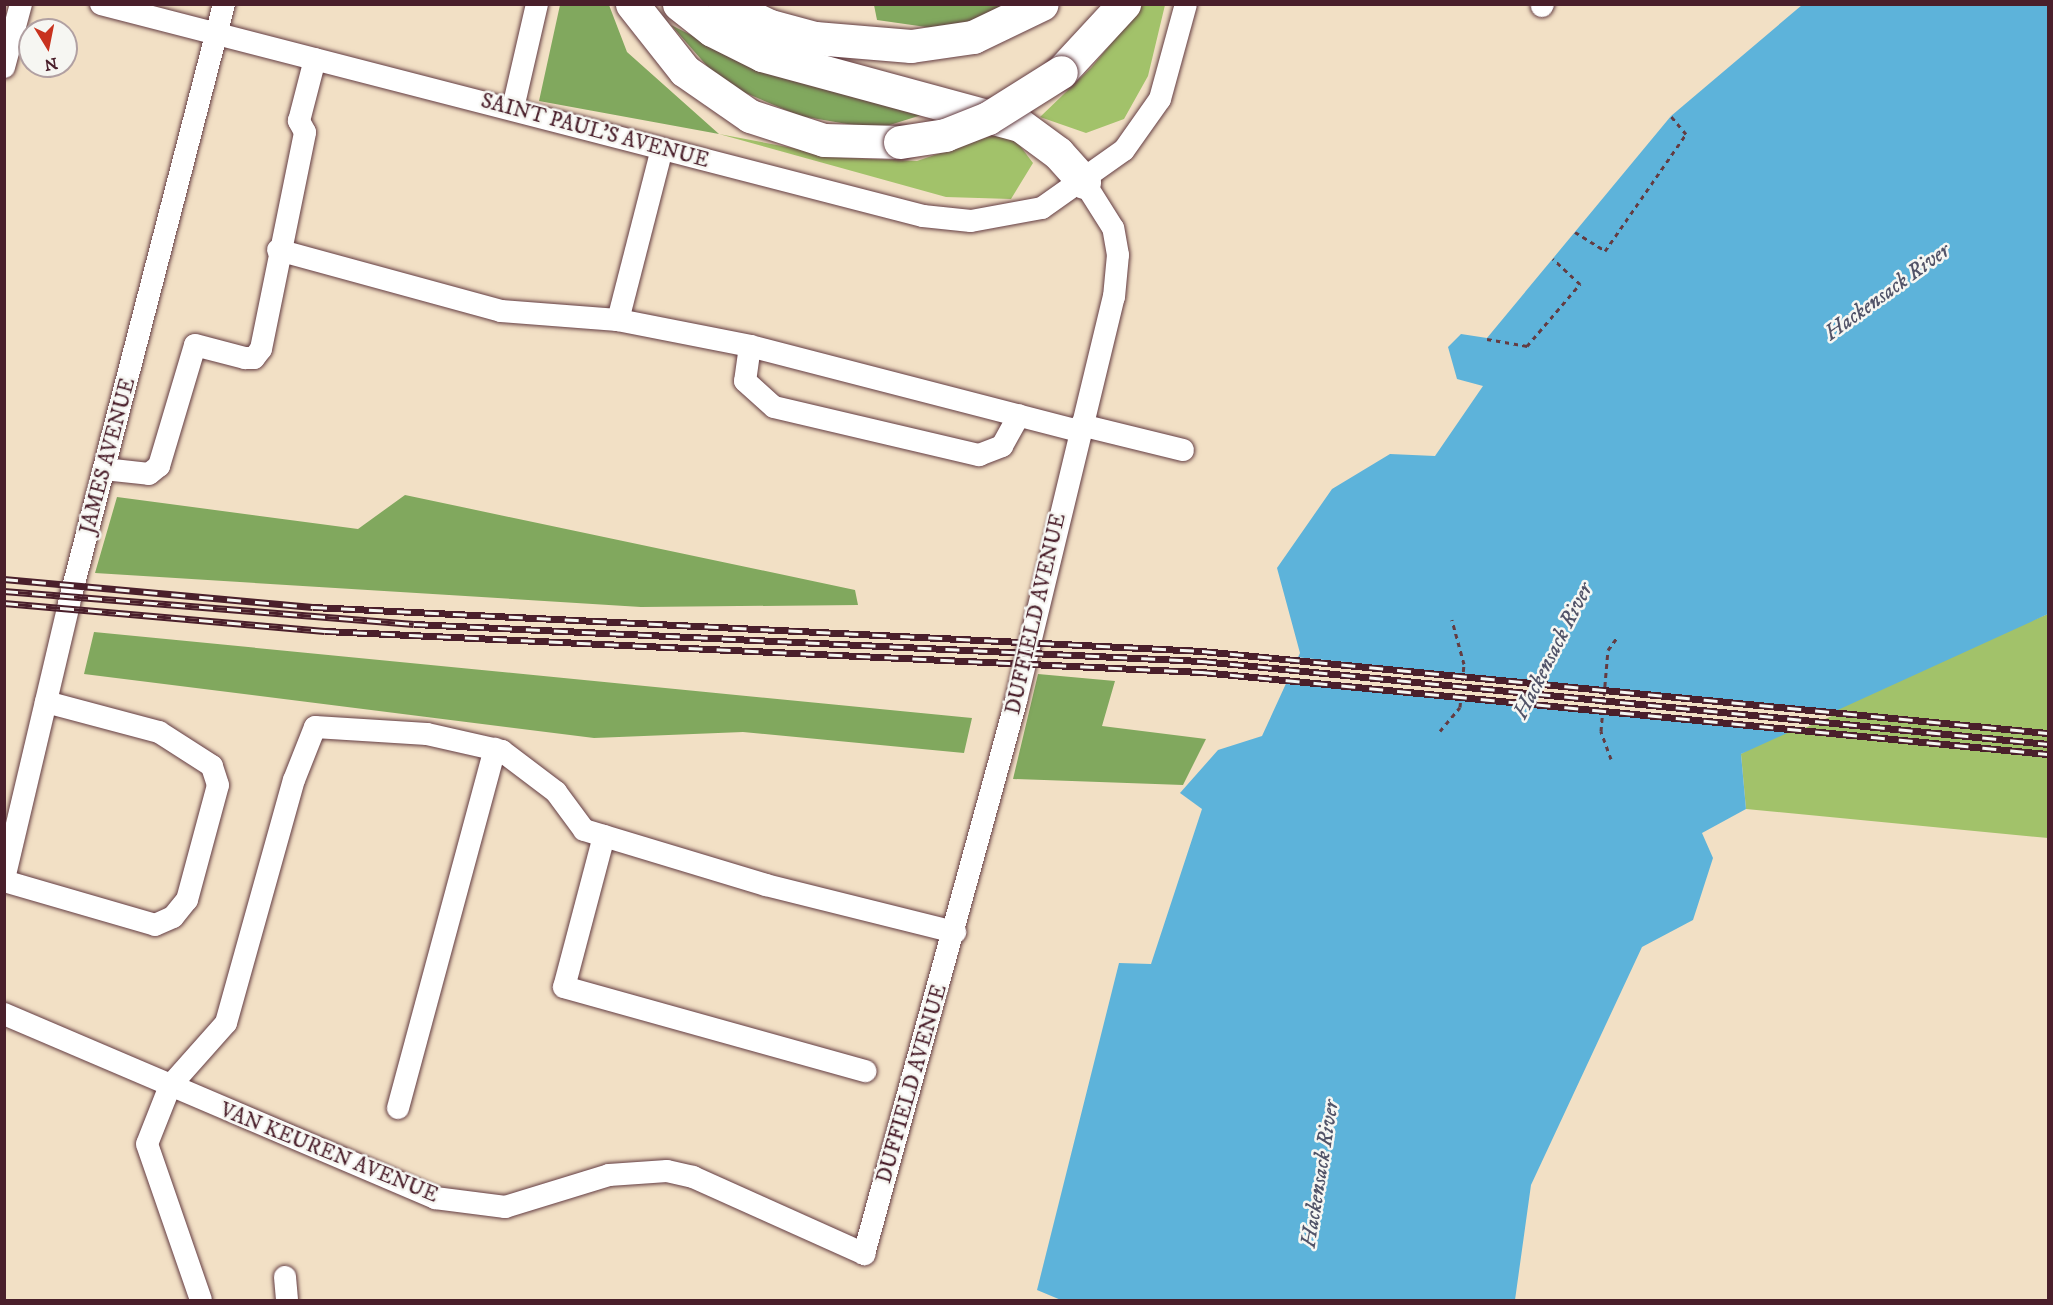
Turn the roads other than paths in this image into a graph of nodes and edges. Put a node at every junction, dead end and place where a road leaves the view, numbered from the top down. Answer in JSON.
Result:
{"nodes":[{"id":1,"x":21,"y":4,"type":"edge"},
{"id":2,"x":101,"y":4,"type":"edge"},
{"id":3,"x":224,"y":4,"type":"edge"},
{"id":4,"x":537,"y":4,"type":"edge"},
{"id":5,"x":632,"y":4,"type":"edge"},
{"id":6,"x":680,"y":4,"type":"edge"},
{"id":7,"x":723,"y":4,"type":"edge"},
{"id":8,"x":1042,"y":4,"type":"edge"},
{"id":9,"x":1124,"y":4,"type":"edge"},
{"id":10,"x":1186,"y":4,"type":"edge"},
{"id":11,"x":217,"y":34,"type":"junction"},
{"id":12,"x":315,"y":59,"type":"junction"},
{"id":13,"x":4,"y":67,"type":"edge"},
{"id":14,"x":513,"y":108,"type":"junction"},
{"id":15,"x":662,"y":149,"type":"junction"},
{"id":16,"x":1084,"y":182,"type":"junction"},
{"id":17,"x":278,"y":250,"type":"junction"},
{"id":18,"x":618,"y":320,"type":"junction"},
{"id":19,"x":750,"y":346,"type":"junction"},
{"id":20,"x":1019,"y":415,"type":"junction"},
{"id":21,"x":1080,"y":428,"type":"junction"},
{"id":22,"x":1182,"y":450,"type":"dead end"},
{"id":23,"x":104,"y":470,"type":"junction"},
{"id":24,"x":46,"y":702,"type":"junction"},
{"id":25,"x":495,"y":749,"type":"junction"},
{"id":26,"x":11,"y":825,"type":"edge"},
{"id":27,"x":604,"y":836,"type":"junction"},
{"id":28,"x":4,"y":880,"type":"edge"},
{"id":29,"x":955,"y":932,"type":"junction"},
{"id":30,"x":4,"y":1014,"type":"edge"},
{"id":31,"x":865,"y":1071,"type":"dead end"},
{"id":32,"x":170,"y":1086,"type":"junction"},
{"id":33,"x":398,"y":1108,"type":"dead end"},
{"id":34,"x":864,"y":1254,"type":"joint"},
{"id":35,"x":285,"y":1277,"type":"dead end"},
{"id":36,"x":201,"y":1300,"type":"edge"},
{"id":37,"x":287,"y":1300,"type":"edge"}],
"edges":[{"from":1,"to":13,"type":"street"},
{"from":2,"to":11,"type":"street","name":"SAINT PAUL'S AVENUE"},
{"from":3,"to":11,"type":"street","name":"JAMES AVENUE"},
{"from":4,"to":14,"type":"street"},
{"from":5,"to":9,"type":"highway","bridge":true},
{"from":6,"to":16,"type":"highway"},
{"from":7,"to":8,"type":"highway"},
{"from":10,"to":16,"type":"street"},
{"from":11,"to":12,"type":"street","name":"SAINT PAUL'S AVENUE"},
{"from":11,"to":23,"type":"street","name":"JAMES AVENUE"},
{"from":12,"to":14,"type":"street","name":"SAINT PAUL'S AVENUE"},
{"from":12,"to":17,"type":"street"},
{"from":14,"to":15,"type":"street","name":"SAINT PAUL'S AVENUE"},
{"from":15,"to":16,"type":"street","name":"SAINT PAUL'S AVENUE"},
{"from":15,"to":18,"type":"street"},
{"from":16,"to":21,"type":"street","name":"DUFFIELD AVENUE"},
{"from":17,"to":18,"type":"street"},
{"from":17,"to":23,"type":"street"},
{"from":18,"to":19,"type":"street"},
{"from":19,"to":20,"type":"street"},
{"from":19,"to":20,"type":"street"},
{"from":20,"to":21,"type":"street"},
{"from":21,"to":22,"type":"street"},
{"from":21,"to":29,"type":"street","name":"DUFFIELD AVENUE"},
{"from":23,"to":24,"type":"street","name":"JAMES AVENUE"},
{"from":24,"to":26,"type":"street","name":"JAMES AVENUE"},
{"from":24,"to":28,"type":"street"},
{"from":25,"to":27,"type":"street"},
{"from":25,"to":32,"type":"street"},
{"from":25,"to":33,"type":"street"},
{"from":26,"to":28,"type":"street","name":"JAMES AVENUE"},
{"from":27,"to":29,"type":"street"},
{"from":27,"to":31,"type":"street"},
{"from":29,"to":34,"type":"street","name":"DUFFIELD AVENUE"},
{"from":30,"to":32,"type":"street","name":"VAN KEUREN AVENUE"},
{"from":32,"to":34,"type":"street","name":"VAN KEUREN AVENUE"},
{"from":32,"to":36,"type":"street"},
{"from":35,"to":37,"type":"street"}]}
